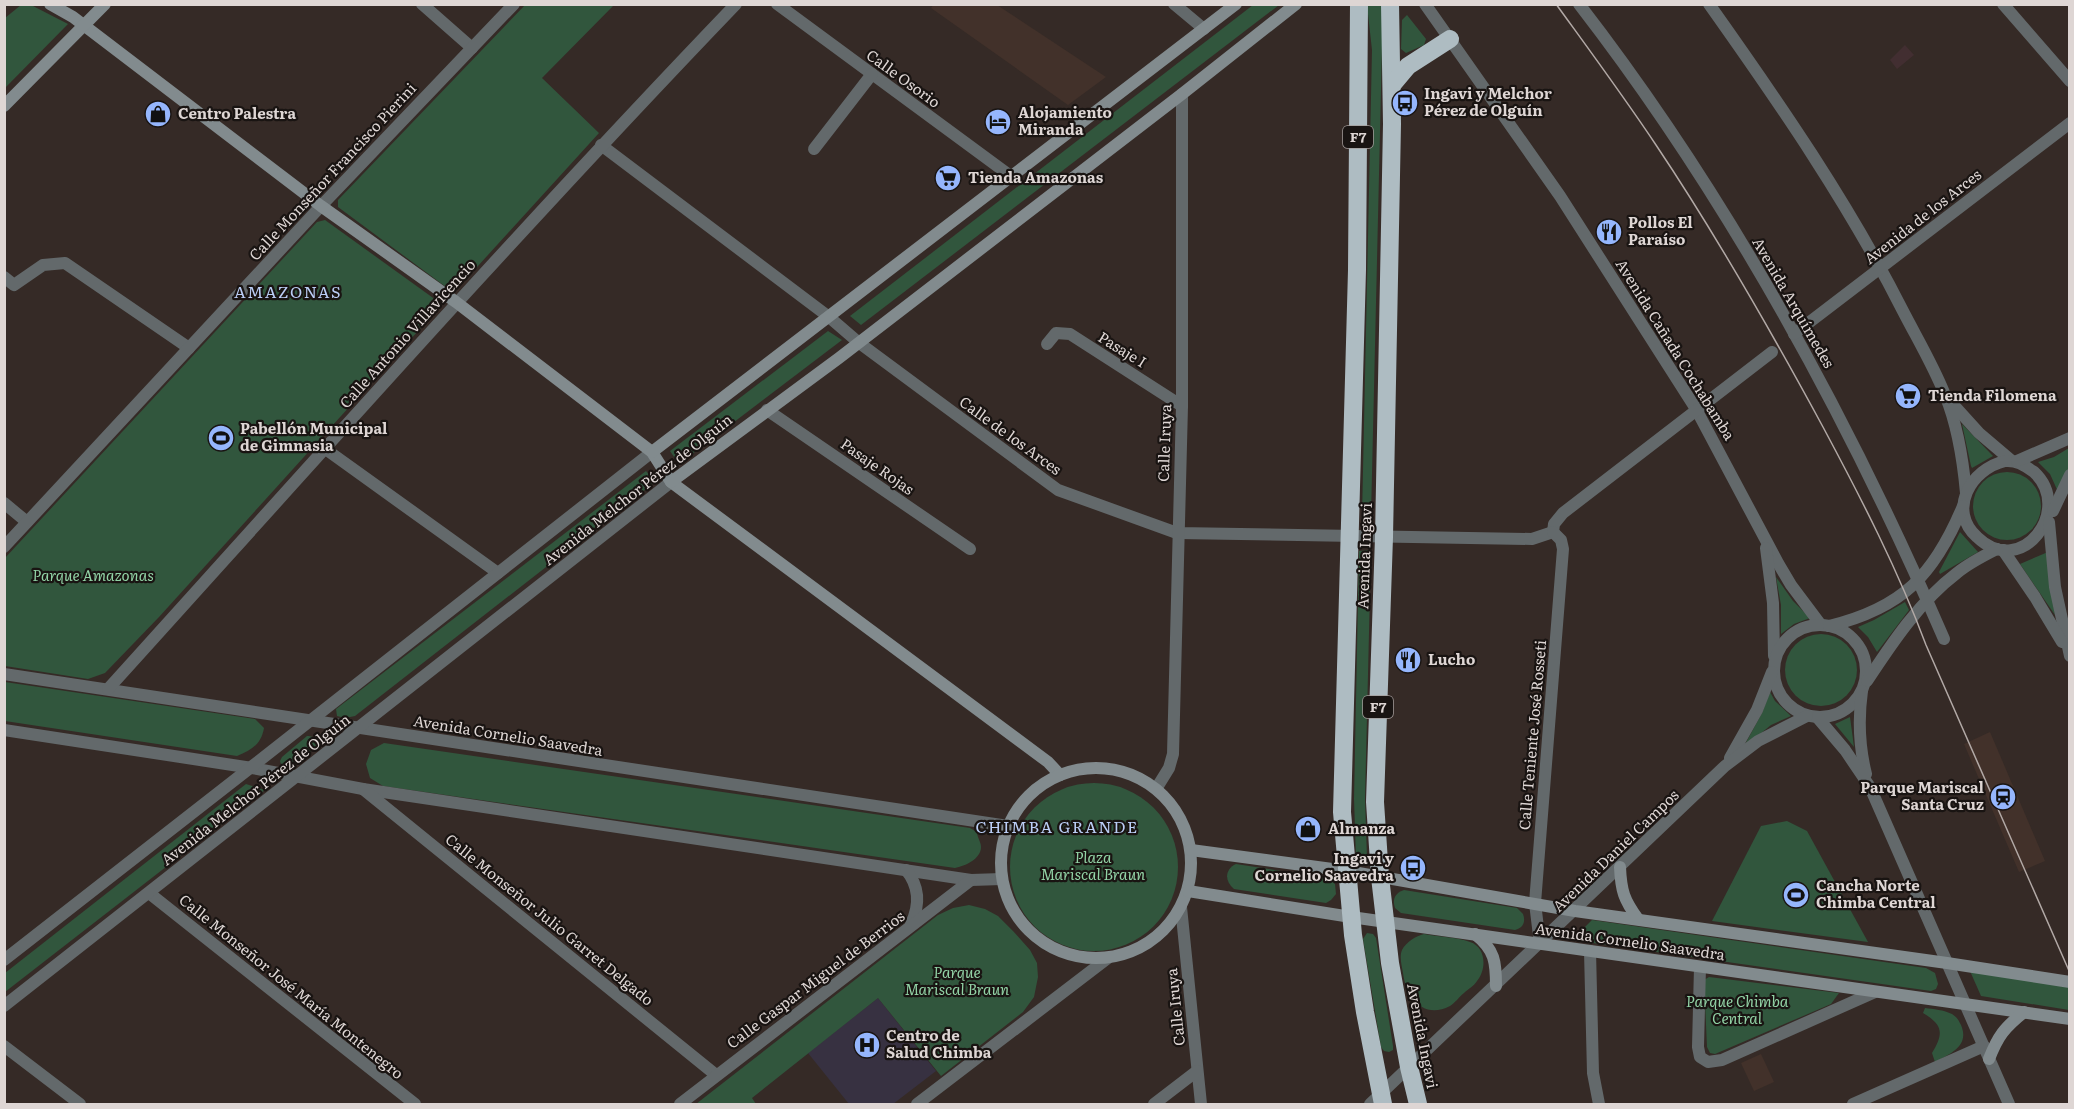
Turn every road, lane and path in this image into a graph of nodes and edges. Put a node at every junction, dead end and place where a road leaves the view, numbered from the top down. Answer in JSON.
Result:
{"nodes":[{"id":1,"x":50,"y":4,"type":"edge"},
{"id":2,"x":105,"y":4,"type":"edge"},
{"id":3,"x":422,"y":4,"type":"edge"},
{"id":4,"x":514,"y":4,"type":"edge"},
{"id":5,"x":736,"y":4,"type":"edge"},
{"id":6,"x":777,"y":4,"type":"edge"},
{"id":7,"x":1174,"y":4,"type":"edge"},
{"id":8,"x":1236,"y":4,"type":"edge"},
{"id":9,"x":1296,"y":4,"type":"edge"},
{"id":10,"x":1359,"y":4,"type":"edge"},
{"id":11,"x":1390,"y":4,"type":"edge"},
{"id":12,"x":1425,"y":4,"type":"edge"},
{"id":13,"x":1579,"y":4,"type":"edge"},
{"id":14,"x":1709,"y":4,"type":"edge"},
{"id":15,"x":2003,"y":4,"type":"edge"},
{"id":16,"x":85,"y":26,"type":"junction"},
{"id":17,"x":1204,"y":29,"type":"junction"},
{"id":18,"x":1450,"y":39,"type":"junction"},
{"id":19,"x":472,"y":48,"type":"junction"},
{"id":20,"x":872,"y":74,"type":"junction"},
{"id":21,"x":2070,"y":81,"type":"edge"},
{"id":22,"x":1392,"y":85,"type":"junction"},
{"id":23,"x":1182,"y":94,"type":"junction"},
{"id":24,"x":4,"y":106,"type":"edge"},
{"id":25,"x":2070,"y":123,"type":"edge"},
{"id":26,"x":602,"y":145,"type":"junction"},
{"id":27,"x":814,"y":149,"type":"dead end"},
{"id":28,"x":1012,"y":177,"type":"junction"},
{"id":29,"x":321,"y":206,"type":"junction"},
{"id":30,"x":1881,"y":268,"type":"junction"},
{"id":31,"x":4,"y":278,"type":"edge"},
{"id":32,"x":456,"y":302,"type":"junction"},
{"id":33,"x":829,"y":317,"type":"junction"},
{"id":34,"x":1794,"y":334,"type":"junction"},
{"id":35,"x":858,"y":342,"type":"junction"},
{"id":36,"x":1047,"y":344,"type":"dead end"},
{"id":37,"x":189,"y":348,"type":"junction"},
{"id":38,"x":1772,"y":352,"type":"dead end"},
{"id":39,"x":1945,"y":395,"type":"junction"},
{"id":40,"x":1182,"y":406,"type":"junction"},
{"id":41,"x":1696,"y":409,"type":"junction"},
{"id":42,"x":767,"y":410,"type":"junction"},
{"id":43,"x":2070,"y":438,"type":"edge"},
{"id":44,"x":324,"y":448,"type":"junction"},
{"id":45,"x":652,"y":452,"type":"junction"},
{"id":46,"x":2015,"y":461,"type":"junction"},
{"id":47,"x":2070,"y":475,"type":"edge"},
{"id":48,"x":671,"y":483,"type":"junction"},
{"id":49,"x":1964,"y":499,"type":"junction"},
{"id":50,"x":4,"y":503,"type":"edge"},
{"id":51,"x":2050,"y":520,"type":"junction"},
{"id":52,"x":27,"y":522,"type":"junction"},
{"id":53,"x":1553,"y":532,"type":"junction"},
{"id":54,"x":1177,"y":533,"type":"junction"},
{"id":55,"x":1350,"y":536,"type":"junction"},
{"id":56,"x":1384,"y":537,"type":"junction"},
{"id":57,"x":1766,"y":541,"type":"junction"},
{"id":58,"x":4,"y":547,"type":"edge"},
{"id":59,"x":970,"y":549,"type":"dead end"},
{"id":60,"x":2000,"y":550,"type":"junction"},
{"id":61,"x":498,"y":573,"type":"junction"},
{"id":62,"x":1918,"y":582,"type":"junction"},
{"id":63,"x":1928,"y":601,"type":"junction"},
{"id":64,"x":1825,"y":625,"type":"junction"},
{"id":65,"x":1944,"y":639,"type":"dead end"},
{"id":66,"x":2070,"y":656,"type":"edge"},
{"id":67,"x":1773,"y":669,"type":"junction"},
{"id":68,"x":4,"y":674,"type":"edge"},
{"id":69,"x":1863,"y":687,"type":"junction"},
{"id":70,"x":108,"y":689,"type":"junction"},
{"id":71,"x":1812,"y":716,"type":"junction"},
{"id":72,"x":309,"y":720,"type":"junction"},
{"id":73,"x":359,"y":728,"type":"junction"},
{"id":74,"x":4,"y":730,"type":"edge"},
{"id":75,"x":1725,"y":766,"type":"junction"},
{"id":76,"x":252,"y":768,"type":"junction"},
{"id":77,"x":1060,"y":775,"type":"junction"},
{"id":78,"x":298,"y":777,"type":"junction"},
{"id":79,"x":1870,"y":787,"type":"junction"},
{"id":80,"x":363,"y":789,"type":"junction"},
{"id":81,"x":1156,"y":789,"type":"junction"},
{"id":82,"x":1008,"y":826,"type":"junction"},
{"id":83,"x":1191,"y":849,"type":"junction"},
{"id":84,"x":1620,"y":867,"type":"junction"},
{"id":85,"x":906,"y":870,"type":"junction"},
{"id":86,"x":1347,"y":871,"type":"junction"},
{"id":87,"x":1380,"y":877,"type":"junction"},
{"id":88,"x":1002,"y":879,"type":"junction"},
{"id":89,"x":971,"y":880,"type":"junction"},
{"id":90,"x":1188,"y":891,"type":"junction"},
{"id":91,"x":149,"y":893,"type":"junction"},
{"id":92,"x":1535,"y":903,"type":"junction"},
{"id":93,"x":1181,"y":907,"type":"junction"},
{"id":94,"x":1575,"y":910,"type":"junction"},
{"id":95,"x":1351,"y":917,"type":"junction"},
{"id":96,"x":1638,"y":920,"type":"junction"},
{"id":97,"x":1385,"y":922,"type":"junction"},
{"id":98,"x":910,"y":927,"type":"junction"},
{"id":99,"x":1474,"y":934,"type":"junction"},
{"id":100,"x":1540,"y":944,"type":"junction"},
{"id":101,"x":1590,"y":951,"type":"junction"},
{"id":102,"x":1108,"y":958,"type":"junction"},
{"id":103,"x":4,"y":960,"type":"edge"},
{"id":104,"x":1947,"y":963,"type":"junction"},
{"id":105,"x":1700,"y":967,"type":"junction"},
{"id":106,"x":2070,"y":982,"type":"edge"},
{"id":107,"x":1496,"y":986,"type":"junction"},
{"id":108,"x":1875,"y":992,"type":"junction"},
{"id":109,"x":1966,"y":1005,"type":"junction"},
{"id":110,"x":4,"y":1006,"type":"edge"},
{"id":111,"x":2024,"y":1012,"type":"junction"},
{"id":112,"x":2070,"y":1019,"type":"edge"},
{"id":113,"x":4,"y":1046,"type":"edge"},
{"id":114,"x":1984,"y":1046,"type":"junction"},
{"id":115,"x":1989,"y":1059,"type":"junction"},
{"id":116,"x":1409,"y":1067,"type":"junction"},
{"id":117,"x":1197,"y":1071,"type":"junction"},
{"id":118,"x":717,"y":1075,"type":"junction"},
{"id":119,"x":1378,"y":1101,"type":"edge"},
{"id":120,"x":80,"y":1104,"type":"edge"},
{"id":121,"x":415,"y":1104,"type":"edge"},
{"id":122,"x":680,"y":1104,"type":"edge"},
{"id":123,"x":917,"y":1104,"type":"edge"},
{"id":124,"x":1154,"y":1104,"type":"edge"},
{"id":125,"x":1201,"y":1104,"type":"edge"},
{"id":126,"x":1418,"y":1104,"type":"edge"},
{"id":127,"x":1599,"y":1104,"type":"edge"},
{"id":128,"x":1853,"y":1104,"type":"edge"},
{"id":129,"x":2009,"y":1104,"type":"edge"}],
"edges":[{"from":1,"to":16,"type":"street"},
{"from":2,"to":16,"type":"street"},
{"from":3,"to":19,"type":"street"},
{"from":4,"to":19,"type":"street","name":"Calle Monseñor Francisco Pierini"},
{"from":5,"to":26,"type":"street","name":"Calle Antonio Villavicencio"},
{"from":6,"to":20,"type":"street","name":"Calle Osorio"},
{"from":7,"to":17,"type":"street"},
{"from":8,"to":17,"type":"street","name":"Avenida Melchor Pérez de Olguín"},
{"from":9,"to":23,"type":"street","name":"Avenida Melchor Pérez de Olguín"},
{"from":10,"to":55,"type":"highway","name":"Avenida Ingavi","number":"F7"},
{"from":11,"to":22,"type":"highway","name":"Avenida Ingavi"},
{"from":12,"to":18,"type":"street","name":"Avenida Cañada Cochabamba"},
{"from":13,"to":34,"type":"street","name":"Avenida Arquímedes"},
{"from":14,"to":30,"type":"street"},
{"from":15,"to":21,"type":"street"},
{"from":16,"to":24,"type":"street"},
{"from":16,"to":29,"type":"street"},
{"from":17,"to":28,"type":"street","name":"Avenida Melchor Pérez de Olguín"},
{"from":18,"to":22,"type":"highway"},
{"from":18,"to":41,"type":"street","name":"Avenida Cañada Cochabamba"},
{"from":19,"to":29,"type":"street","name":"Calle Monseñor Francisco Pierini"},
{"from":20,"to":27,"type":"street"},
{"from":20,"to":28,"type":"street","name":"Calle Osorio"},
{"from":22,"to":56,"type":"highway","name":"Avenida Ingavi"},
{"from":23,"to":35,"type":"street","name":"Avenida Melchor Pérez de Olguín"},
{"from":23,"to":40,"type":"street","name":"Calle Iruya"},
{"from":25,"to":30,"type":"street","name":"Avenida de los Arces"},
{"from":26,"to":32,"type":"street","name":"Calle Antonio Villavicencio"},
{"from":26,"to":33,"type":"street","name":"Calle de los Arces"},
{"from":28,"to":33,"type":"street","name":"Avenida Melchor Pérez de Olguín"},
{"from":29,"to":32,"type":"street"},
{"from":29,"to":37,"type":"street","name":"Calle Monseñor Francisco Pierini"},
{"from":30,"to":34,"type":"street","name":"Avenida de los Arces"},
{"from":30,"to":39,"type":"street"},
{"from":31,"to":37,"type":"street"},
{"from":32,"to":44,"type":"street","name":"Calle Antonio Villavicencio"},
{"from":32,"to":45,"type":"street"},
{"from":33,"to":35,"type":"street","name":"Calle de los Arces"},
{"from":33,"to":45,"type":"street","name":"Avenida Melchor Pérez de Olguín"},
{"from":34,"to":62,"type":"street","name":"Avenida Arquímedes"},
{"from":35,"to":42,"type":"street","name":"Avenida Melchor Pérez de Olguín"},
{"from":35,"to":54,"type":"street","name":"Calle de los Arces"},
{"from":36,"to":40,"type":"street","name":"Pasaje I"},
{"from":37,"to":52,"type":"street","name":"Calle Monseñor Francisco Pierini"},
{"from":38,"to":41,"type":"street"},
{"from":39,"to":46,"type":"street"},
{"from":39,"to":49,"type":"street"},
{"from":40,"to":54,"type":"street","name":"Calle Iruya"},
{"from":41,"to":53,"type":"street"},
{"from":41,"to":57,"type":"street","name":"Avenida Cañada Cochabamba"},
{"from":42,"to":48,"type":"street","name":"Avenida Melchor Pérez de Olguín"},
{"from":42,"to":59,"type":"street","name":"Pasaje Rojas"},
{"from":43,"to":46,"type":"street"},
{"from":44,"to":61,"type":"street"},
{"from":44,"to":70,"type":"street","name":"Calle Antonio Villavicencio"},
{"from":45,"to":48,"type":"street"},
{"from":45,"to":61,"type":"street","name":"Avenida Melchor Pérez de Olguín"},
{"from":46,"to":49,"type":"street"},
{"from":46,"to":51,"type":"street"},
{"from":47,"to":51,"type":"street"},
{"from":48,"to":73,"type":"street","name":"Avenida Melchor Pérez de Olguín"},
{"from":48,"to":77,"type":"street"},
{"from":49,"to":60,"type":"street"},
{"from":49,"to":62,"type":"street"},
{"from":50,"to":52,"type":"street"},
{"from":51,"to":60,"type":"street"},
{"from":51,"to":66,"type":"street"},
{"from":52,"to":58,"type":"street","name":"Calle Monseñor Francisco Pierini"},
{"from":53,"to":56,"type":"street","name":"Calle de los Arces"},
{"from":53,"to":92,"type":"street","name":"Calle Teniente José Rosseti"},
{"from":54,"to":55,"type":"street","name":"Calle de los Arces"},
{"from":54,"to":81,"type":"street","name":"Calle Iruya"},
{"from":55,"to":56,"type":"street","name":"Calle de los Arces"},
{"from":55,"to":86,"type":"highway","name":"Avenida Ingavi","number":"F7"},
{"from":56,"to":87,"type":"highway","name":"Avenida Ingavi","number":"F7"},
{"from":57,"to":64,"type":"street","name":"Avenida Cañada Cochabamba"},
{"from":57,"to":67,"type":"street","name":"Avenida Cañada Cochabamba"},
{"from":60,"to":63,"type":"street"},
{"from":60,"to":66,"type":"street"},
{"from":61,"to":72,"type":"street","name":"Avenida Melchor Pérez de Olguín"},
{"from":62,"to":63,"type":"street","name":"Avenida Arquímedes"},
{"from":62,"to":64,"type":"street"},
{"from":63,"to":65,"type":"street","name":"Avenida Arquímedes"},
{"from":63,"to":69,"type":"street"},
{"from":64,"to":67,"type":"street"},
{"from":64,"to":69,"type":"street"},
{"from":67,"to":71,"type":"street"},
{"from":67,"to":75,"type":"street","name":"Avenida Daniel Campos"},
{"from":68,"to":70,"type":"street","name":"Avenida Cornelio Saavedra"},
{"from":69,"to":71,"type":"street"},
{"from":69,"to":79,"type":"street"},
{"from":70,"to":72,"type":"street","name":"Avenida Cornelio Saavedra"},
{"from":71,"to":75,"type":"street","name":"Avenida Daniel Campos"},
{"from":71,"to":79,"type":"street"},
{"from":72,"to":73,"type":"street","name":"Avenida Cornelio Saavedra"},
{"from":72,"to":76,"type":"street","name":"Avenida Melchor Pérez de Olguín"},
{"from":73,"to":78,"type":"street","name":"Avenida Melchor Pérez de Olguín"},
{"from":73,"to":82,"type":"street","name":"Avenida Cornelio Saavedra"},
{"from":74,"to":76,"type":"street"},
{"from":75,"to":84,"type":"street","name":"Avenida Daniel Campos"},
{"from":76,"to":78,"type":"street"},
{"from":76,"to":103,"type":"street","name":"Avenida Melchor Pérez de Olguín"},
{"from":77,"to":81,"type":"street"},
{"from":77,"to":82,"type":"street"},
{"from":78,"to":80,"type":"street"},
{"from":78,"to":91,"type":"street","name":"Avenida Melchor Pérez de Olguín"},
{"from":79,"to":104,"type":"street"},
{"from":80,"to":85,"type":"street"},
{"from":80,"to":118,"type":"street","name":"Calle Monseñor Julio Garret Delgado"},
{"from":81,"to":83,"type":"street"},
{"from":82,"to":88,"type":"street"},
{"from":83,"to":86,"type":"street","name":"Avenida Cornelio Saavedra"},
{"from":83,"to":90,"type":"street"},
{"from":84,"to":94,"type":"street","name":"Avenida Daniel Campos"},
{"from":84,"to":96,"type":"street"},
{"from":85,"to":89,"type":"street"},
{"from":85,"to":98,"type":"street"},
{"from":86,"to":87,"type":"street","name":"Avenida Cornelio Saavedra"},
{"from":86,"to":95,"type":"highway","name":"Avenida Ingavi","number":"F7"},
{"from":87,"to":92,"type":"street","name":"Avenida Cornelio Saavedra"},
{"from":87,"to":97,"type":"highway","name":"Avenida Ingavi","number":"F7"},
{"from":88,"to":89,"type":"street"},
{"from":88,"to":102,"type":"street"},
{"from":89,"to":98,"type":"street","name":"Calle Gaspar Miguel de Berrios"},
{"from":90,"to":93,"type":"street"},
{"from":90,"to":95,"type":"street","name":"Avenida Cornelio Saavedra"},
{"from":91,"to":110,"type":"street","name":"Avenida Melchor Pérez de Olguín"},
{"from":91,"to":121,"type":"street","name":"Calle Monseñor José María Montenegro"},
{"from":92,"to":94,"type":"street","name":"Avenida Cornelio Saavedra"},
{"from":92,"to":100,"type":"street","name":"Calle Teniente José Rosseti"},
{"from":93,"to":102,"type":"street"},
{"from":93,"to":117,"type":"street","name":"Calle Iruya"},
{"from":94,"to":96,"type":"street","name":"Avenida Cornelio Saavedra"},
{"from":94,"to":100,"type":"street","name":"Avenida Daniel Campos"},
{"from":95,"to":97,"type":"street","name":"Avenida Cornelio Saavedra"},
{"from":95,"to":119,"type":"highway","name":"Avenida Ingavi","number":"F7"},
{"from":96,"to":104,"type":"street","name":"Avenida Cornelio Saavedra"},
{"from":97,"to":99,"type":"street","name":"Avenida Cornelio Saavedra"},
{"from":97,"to":116,"type":"highway","name":"Avenida Ingavi","number":"F7"},
{"from":98,"to":118,"type":"street","name":"Calle Gaspar Miguel de Berrios"},
{"from":99,"to":100,"type":"street","name":"Avenida Cornelio Saavedra"},
{"from":99,"to":107,"type":"street"},
{"from":100,"to":101,"type":"street","name":"Avenida Cornelio Saavedra"},
{"from":100,"to":107,"type":"street","name":"Avenida Daniel Campos"},
{"from":101,"to":105,"type":"street","name":"Avenida Cornelio Saavedra"},
{"from":101,"to":127,"type":"street"},
{"from":102,"to":123,"type":"street"},
{"from":104,"to":106,"type":"street","name":"Avenida Cornelio Saavedra"},
{"from":104,"to":109,"type":"street"},
{"from":105,"to":108,"type":"street","name":"Avenida Cornelio Saavedra"},
{"from":105,"to":108,"type":"street"},
{"from":107,"to":116,"type":"street","name":"Avenida Daniel Campos"},
{"from":108,"to":109,"type":"street","name":"Avenida Cornelio Saavedra"},
{"from":109,"to":111,"type":"street","name":"Avenida Cornelio Saavedra"},
{"from":109,"to":114,"type":"street"},
{"from":111,"to":112,"type":"street","name":"Avenida Cornelio Saavedra"},
{"from":111,"to":115,"type":"street"},
{"from":113,"to":120,"type":"street"},
{"from":114,"to":115,"type":"street"},
{"from":114,"to":128,"type":"street"},
{"from":115,"to":129,"type":"street"},
{"from":116,"to":119,"type":"street","name":"Avenida Daniel Campos"},
{"from":116,"to":126,"type":"highway","name":"Avenida Ingavi","number":"F7"},
{"from":117,"to":124,"type":"street"},
{"from":117,"to":125,"type":"street","name":"Calle Iruya"},
{"from":118,"to":122,"type":"street","name":"Calle Gaspar Miguel de Berrios"}]}
